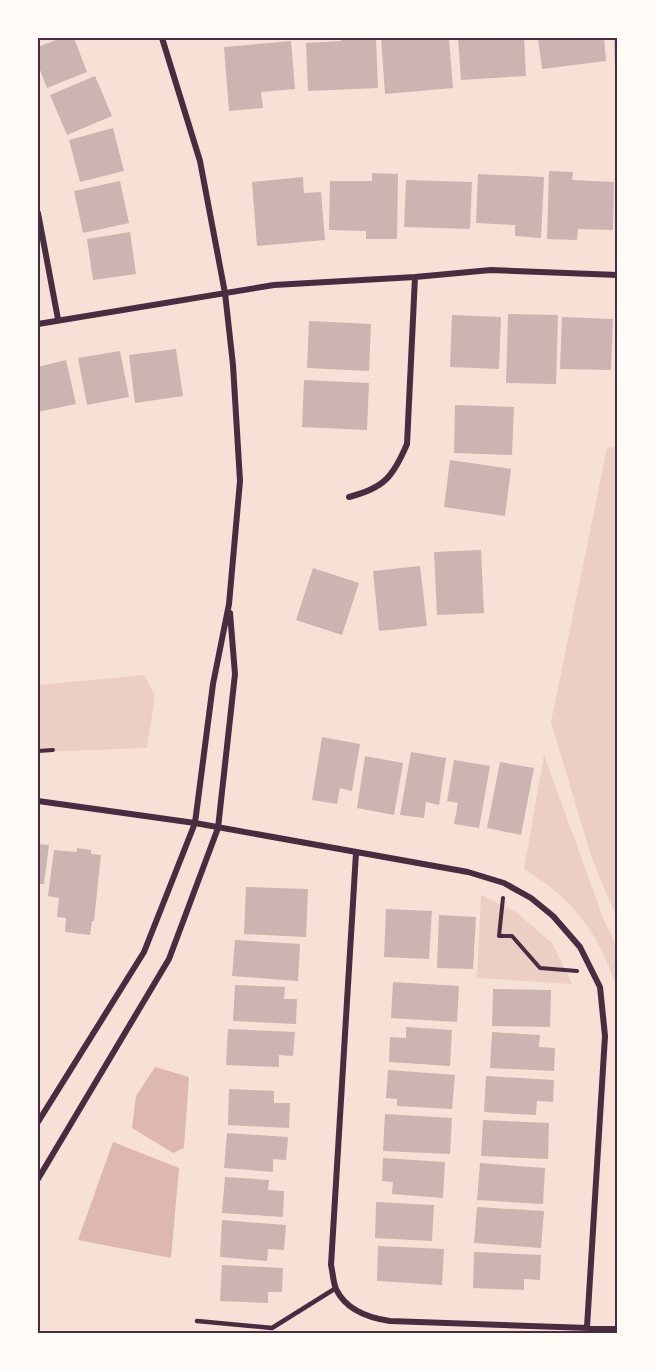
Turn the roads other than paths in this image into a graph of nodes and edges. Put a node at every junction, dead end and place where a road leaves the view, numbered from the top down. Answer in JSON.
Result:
{"nodes":[{"id":1,"x":162,"y":38,"type":"edge"},
{"id":2,"x":38,"y":213,"type":"edge"},
{"id":3,"x":618,"y":275,"type":"edge"},
{"id":4,"x":415,"y":277,"type":"junction"},
{"id":5,"x":225,"y":293,"type":"junction"},
{"id":6,"x":58,"y":319,"type":"junction"},
{"id":7,"x":38,"y":324,"type":"edge"},
{"id":8,"x":349,"y":497,"type":"dead end"},
{"id":9,"x":230,"y":604,"type":"junction"},
{"id":10,"x":38,"y":801,"type":"edge"},
{"id":11,"x":195,"y":824,"type":"junction"},
{"id":12,"x":218,"y":828,"type":"junction"},
{"id":13,"x":356,"y":853,"type":"junction"},
{"id":14,"x":38,"y":1122,"type":"edge"},
{"id":15,"x":38,"y":1179,"type":"edge"},
{"id":16,"x":336,"y":1288,"type":"junction"},
{"id":17,"x":197,"y":1321,"type":"dead end"},
{"id":18,"x":587,"y":1327,"type":"junction"},
{"id":19,"x":618,"y":1329,"type":"edge"}],
"edges":[{"from":1,"to":5,"type":"street"},
{"from":2,"to":6,"type":"street"},
{"from":3,"to":4,"type":"street"},
{"from":4,"to":5,"type":"street"},
{"from":4,"to":8,"type":"street"},
{"from":5,"to":6,"type":"street"},
{"from":5,"to":9,"type":"street"},
{"from":6,"to":7,"type":"street"},
{"from":9,"to":11,"type":"street"},
{"from":9,"to":12,"type":"street"},
{"from":10,"to":11,"type":"street"},
{"from":11,"to":12,"type":"street"},
{"from":11,"to":14,"type":"street"},
{"from":12,"to":13,"type":"street"},
{"from":12,"to":15,"type":"street"},
{"from":13,"to":16,"type":"street"},
{"from":13,"to":18,"type":"street"},
{"from":16,"to":17,"type":"lane"},
{"from":16,"to":18,"type":"street"},
{"from":18,"to":19,"type":"street"}]}
